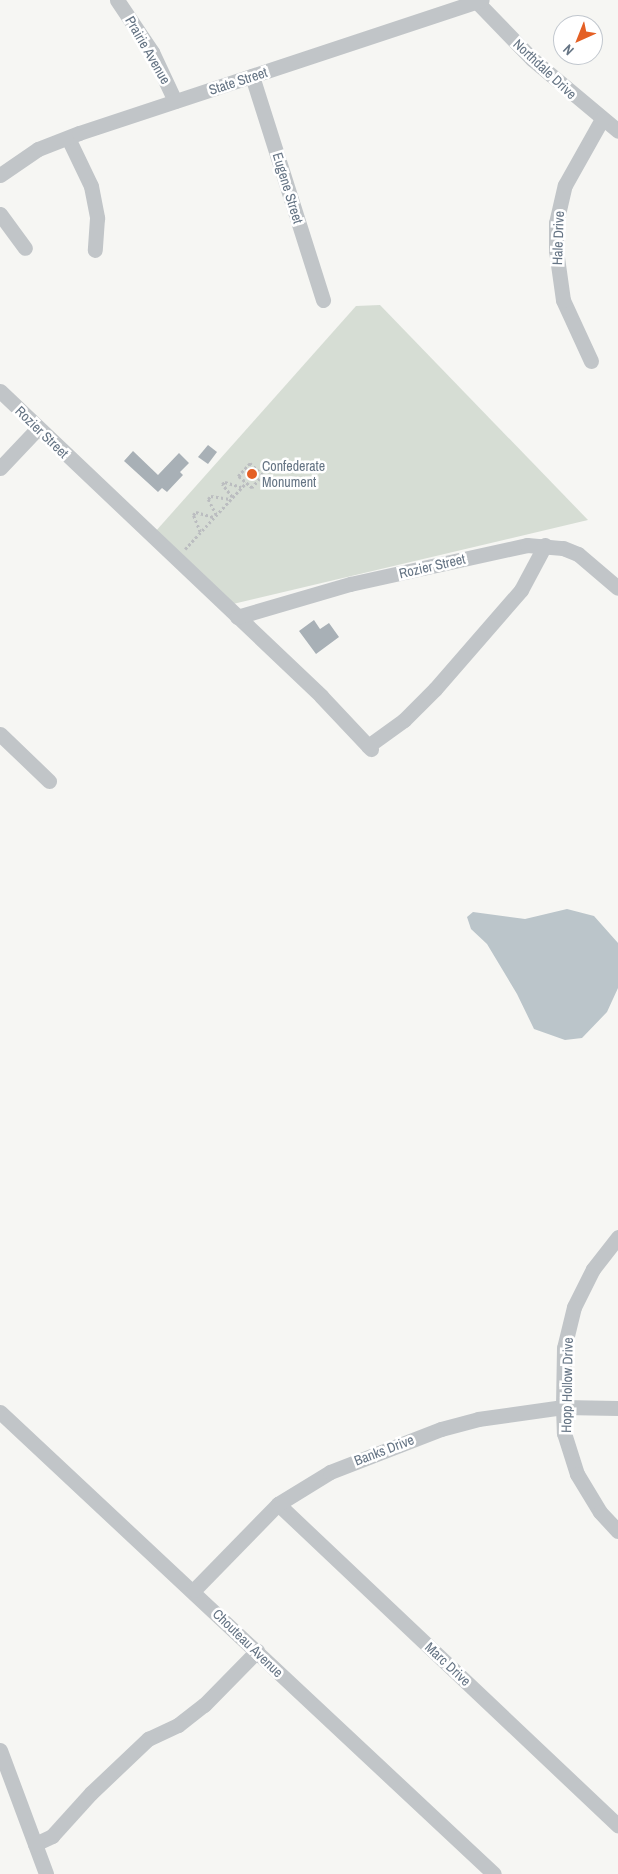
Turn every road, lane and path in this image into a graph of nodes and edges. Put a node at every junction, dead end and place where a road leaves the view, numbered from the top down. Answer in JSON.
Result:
{"nodes":[{"id":1,"x":118,"y":0,"type":"edge"},
{"id":2,"x":480,"y":1,"type":"edge"},
{"id":3,"x":252,"y":76,"type":"junction"},
{"id":4,"x":176,"y":101,"type":"junction"},
{"id":5,"x":602,"y":119,"type":"junction"},
{"id":6,"x":618,"y":130,"type":"edge"},
{"id":7,"x":68,"y":138,"type":"junction"},
{"id":8,"x":0,"y":175,"type":"edge"},
{"id":9,"x":0,"y":214,"type":"edge"},
{"id":10,"x":25,"y":248,"type":"dead end"},
{"id":11,"x":95,"y":250,"type":"dead end"},
{"id":12,"x":323,"y":300,"type":"dead end"},
{"id":13,"x":591,"y":361,"type":"dead end"},
{"id":14,"x":0,"y":391,"type":"edge"},
{"id":15,"x":38,"y":428,"type":"junction"},
{"id":16,"x":0,"y":468,"type":"edge"},
{"id":17,"x":246,"y":483,"type":"junction"},
{"id":18,"x":241,"y":487,"type":"junction"},
{"id":19,"x":231,"y":498,"type":"junction"},
{"id":20,"x":215,"y":516,"type":"junction"},
{"id":21,"x":200,"y":532,"type":"junction"},
{"id":22,"x":545,"y":545,"type":"junction"},
{"id":23,"x":175,"y":559,"type":"junction"},
{"id":24,"x":618,"y":588,"type":"edge"},
{"id":25,"x":237,"y":617,"type":"junction"},
{"id":26,"x":0,"y":734,"type":"edge"},
{"id":27,"x":49,"y":781,"type":"dead end"},
{"id":28,"x":618,"y":1237,"type":"edge"},
{"id":29,"x":563,"y":1407,"type":"junction"},
{"id":30,"x":618,"y":1408,"type":"edge"},
{"id":31,"x":0,"y":1412,"type":"edge"},
{"id":32,"x":278,"y":1504,"type":"junction"},
{"id":33,"x":618,"y":1531,"type":"edge"},
{"id":34,"x":194,"y":1590,"type":"junction"},
{"id":35,"x":256,"y":1651,"type":"junction"},
{"id":36,"x":0,"y":1750,"type":"edge"},
{"id":37,"x":618,"y":1825,"type":"edge"},
{"id":38,"x":35,"y":1844,"type":"junction"},
{"id":39,"x":46,"y":1874,"type":"edge"},
{"id":40,"x":494,"y":1874,"type":"edge"}],
"edges":[{"from":1,"to":4,"type":"street","name":"Prairie Avenue"},
{"from":2,"to":3,"type":"street","name":"State Street"},
{"from":2,"to":5,"type":"street","name":"Northdale Drive"},
{"from":3,"to":4,"type":"street","name":"State Street"},
{"from":3,"to":12,"type":"street","name":"Eugene Street"},
{"from":4,"to":7,"type":"street","name":"State Street"},
{"from":5,"to":6,"type":"street","name":"Northdale Drive"},
{"from":5,"to":13,"type":"street","name":"Hale Drive"},
{"from":7,"to":8,"type":"street","name":"State Street"},
{"from":7,"to":11,"type":"street"},
{"from":9,"to":10,"type":"street"},
{"from":14,"to":15,"type":"street","name":"Rozier Street"},
{"from":15,"to":16,"type":"street"},
{"from":15,"to":23,"type":"street","name":"Rozier Street"},
{"from":17,"to":17,"type":"path"},
{"from":17,"to":18,"type":"path"},
{"from":18,"to":19,"type":"path"},
{"from":18,"to":19,"type":"path"},
{"from":19,"to":20,"type":"path"},
{"from":19,"to":20,"type":"path"},
{"from":20,"to":21,"type":"path"},
{"from":20,"to":21,"type":"path"},
{"from":21,"to":23,"type":"path"},
{"from":22,"to":24,"type":"street","name":"Rozier Street"},
{"from":22,"to":25,"type":"street","name":"Rozier Street"},
{"from":22,"to":25,"type":"street","name":"Rozier Street"},
{"from":23,"to":25,"type":"street","name":"Rozier Street"},
{"from":26,"to":27,"type":"street"},
{"from":28,"to":29,"type":"street","name":"Hopp Hollow Drive"},
{"from":29,"to":30,"type":"street","name":"Banks Drive"},
{"from":29,"to":32,"type":"street","name":"Banks Drive"},
{"from":29,"to":33,"type":"street","name":"Hopp Hollow Drive"},
{"from":31,"to":34,"type":"street","name":"Chouteau Avenue"},
{"from":32,"to":34,"type":"street","name":"Banks Drive"},
{"from":32,"to":37,"type":"street","name":"Marc Drive"},
{"from":34,"to":35,"type":"street","name":"Chouteau Avenue"},
{"from":35,"to":38,"type":"street"},
{"from":35,"to":40,"type":"street","name":"Chouteau Avenue"},
{"from":36,"to":38,"type":"street"},
{"from":38,"to":39,"type":"street"}]}
